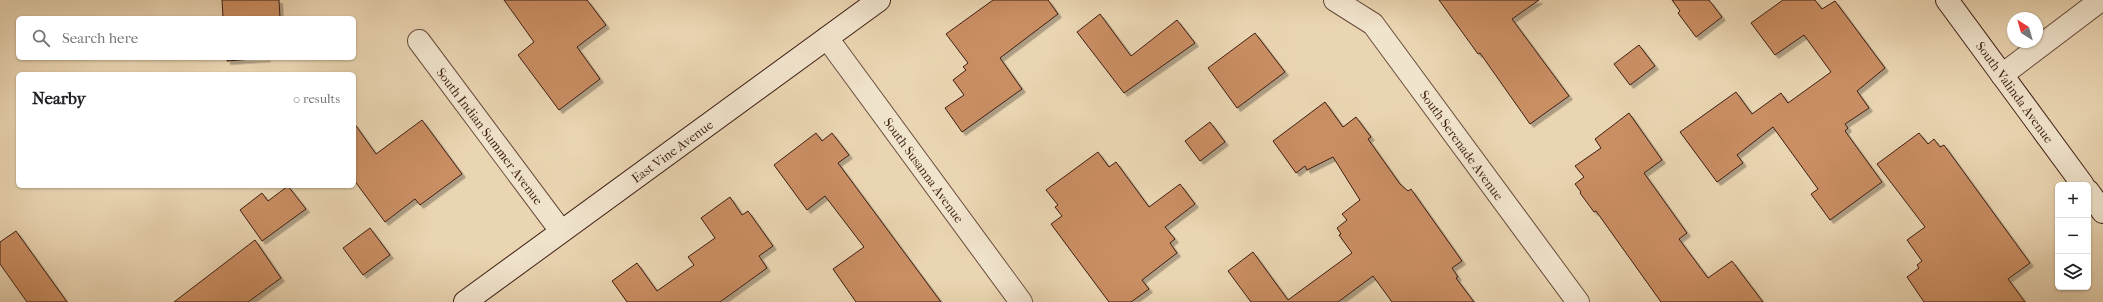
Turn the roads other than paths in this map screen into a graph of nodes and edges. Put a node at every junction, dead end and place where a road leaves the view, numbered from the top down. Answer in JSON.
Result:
{"nodes":[{"id":1,"x":879,"y":0,"type":"edge"},
{"id":2,"x":1335,"y":0,"type":"edge"},
{"id":3,"x":1947,"y":0,"type":"edge"},
{"id":4,"x":2101,"y":0,"type":"edge"},
{"id":5,"x":827,"y":38,"type":"junction"},
{"id":6,"x":419,"y":41,"type":"dead end"},
{"id":7,"x":2002,"y":75,"type":"junction"},
{"id":8,"x":2081,"y":182,"type":"edge"},
{"id":9,"x":2091,"y":195,"type":"edge"},
{"id":10,"x":2103,"y":212,"type":"edge"},
{"id":11,"x":561,"y":231,"type":"junction"},
{"id":12,"x":465,"y":302,"type":"edge"},
{"id":13,"x":1021,"y":302,"type":"edge"},
{"id":14,"x":1578,"y":302,"type":"edge"}],
"edges":[{"from":1,"to":5,"type":"street","name":"East Vine Avenue"},
{"from":2,"to":14,"type":"street","name":"South Serenade Avenue"},
{"from":3,"to":7,"type":"street","name":"South Valinda Avenue"},
{"from":4,"to":7,"type":"street"},
{"from":5,"to":11,"type":"street","name":"East Vine Avenue"},
{"from":5,"to":13,"type":"street","name":"South Susanna Avenue"},
{"from":6,"to":11,"type":"street","name":"South Indian Summer Avenue"},
{"from":7,"to":8,"type":"street","name":"South Valinda Avenue"},
{"from":9,"to":10,"type":"street"},
{"from":11,"to":12,"type":"street","name":"East Vine Avenue"}]}
